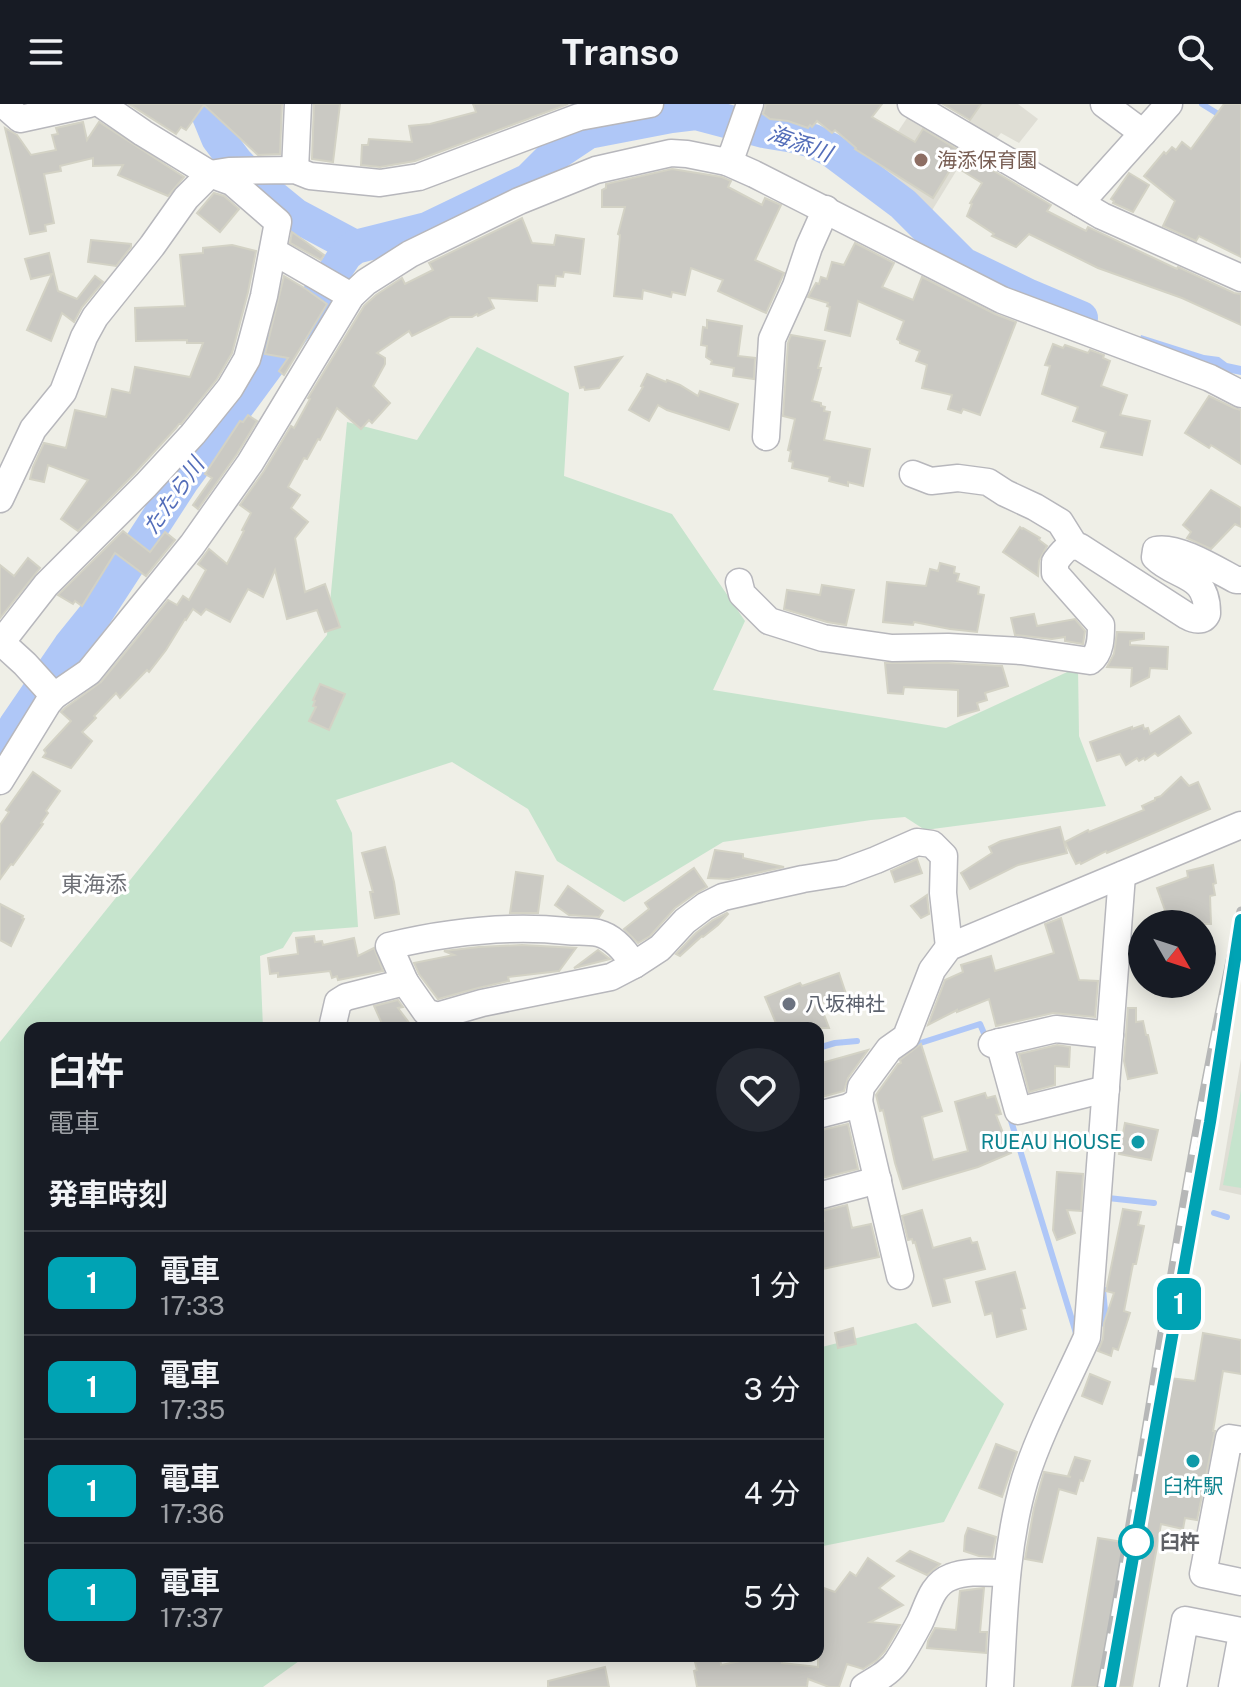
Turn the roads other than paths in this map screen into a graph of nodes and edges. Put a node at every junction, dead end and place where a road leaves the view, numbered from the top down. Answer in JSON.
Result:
{"nodes":[{"id":1,"x":3,"y":104,"type":"edge"},
{"id":2,"x":89,"y":104,"type":"edge"},
{"id":3,"x":101,"y":104,"type":"edge"},
{"id":4,"x":298,"y":104,"type":"edge"},
{"id":5,"x":650,"y":104,"type":"edge"},
{"id":6,"x":911,"y":104,"type":"edge"},
{"id":7,"x":1104,"y":104,"type":"edge"},
{"id":8,"x":1169,"y":104,"type":"edge"},
{"id":9,"x":749,"y":105,"type":"edge"},
{"id":10,"x":580,"y":111,"type":"edge"},
{"id":11,"x":1143,"y":133,"type":"junction"},
{"id":12,"x":730,"y":157,"type":"junction"},
{"id":13,"x":284,"y":170,"type":"junction"},
{"id":14,"x":220,"y":172,"type":"junction"},
{"id":15,"x":1080,"y":203,"type":"junction"},
{"id":16,"x":826,"y":209,"type":"junction"},
{"id":17,"x":273,"y":251,"type":"junction"},
{"id":18,"x":1241,"y":278,"type":"edge"},
{"id":19,"x":348,"y":295,"type":"junction"},
{"id":20,"x":1241,"y":394,"type":"edge"},
{"id":21,"x":766,"y":437,"type":"dead end"},
{"id":22,"x":913,"y":474,"type":"dead end"},
{"id":23,"x":0,"y":499,"type":"edge"},
{"id":24,"x":1075,"y":546,"type":"junction"},
{"id":25,"x":1241,"y":580,"type":"edge"},
{"id":26,"x":739,"y":582,"type":"dead end"},
{"id":27,"x":1,"y":644,"type":"edge"},
{"id":28,"x":46,"y":688,"type":"junction"},
{"id":29,"x":0,"y":781,"type":"edge"},
{"id":30,"x":1241,"y":825,"type":"edge"},
{"id":31,"x":1122,"y":875,"type":"junction"},
{"id":32,"x":949,"y":947,"type":"junction"},
{"id":33,"x":634,"y":965,"type":"junction"},
{"id":34,"x":405,"y":982,"type":"junction"},
{"id":35,"x":333,"y":1022,"type":"edge"},
{"id":36,"x":1110,"y":1035,"type":"junction"},
{"id":37,"x":1106,"y":1089,"type":"junction"},
{"id":38,"x":859,"y":1101,"type":"junction"},
{"id":39,"x":824,"y":1113,"type":"edge"},
{"id":40,"x":878,"y":1180,"type":"junction"},
{"id":41,"x":824,"y":1194,"type":"edge"},
{"id":42,"x":900,"y":1276,"type":"dead end"},
{"id":43,"x":1241,"y":1440,"type":"edge"},
{"id":44,"x":1231,"y":1490,"type":"edge"},
{"id":45,"x":1007,"y":1573,"type":"junction"},
{"id":46,"x":1241,"y":1582,"type":"edge"},
{"id":47,"x":1241,"y":1631,"type":"edge"},
{"id":48,"x":1241,"y":1639,"type":"edge"},
{"id":49,"x":864,"y":1687,"type":"edge"},
{"id":50,"x":1000,"y":1687,"type":"edge"},
{"id":51,"x":1173,"y":1687,"type":"edge"},
{"id":52,"x":1232,"y":1687,"type":"edge"}],
"edges":[{"from":1,"to":2,"type":"street"},
{"from":3,"to":14,"type":"street"},
{"from":4,"to":13,"type":"street"},
{"from":5,"to":10,"type":"street"},
{"from":6,"to":15,"type":"street"},
{"from":7,"to":11,"type":"street"},
{"from":8,"to":11,"type":"street"},
{"from":9,"to":12,"type":"street"},
{"from":10,"to":13,"type":"street"},
{"from":11,"to":15,"type":"street"},
{"from":12,"to":16,"type":"street"},
{"from":12,"to":19,"type":"street"},
{"from":13,"to":14,"type":"street"},
{"from":14,"to":17,"type":"street"},
{"from":14,"to":23,"type":"street"},
{"from":15,"to":18,"type":"street"},
{"from":16,"to":20,"type":"street"},
{"from":16,"to":21,"type":"street"},
{"from":17,"to":19,"type":"street"},
{"from":17,"to":27,"type":"street"},
{"from":19,"to":28,"type":"street"},
{"from":22,"to":24,"type":"street"},
{"from":24,"to":25,"type":"street"},
{"from":24,"to":26,"type":"street"},
{"from":27,"to":28,"type":"street"},
{"from":28,"to":29,"type":"street"},
{"from":30,"to":31,"type":"street"},
{"from":31,"to":32,"type":"street"},
{"from":31,"to":36,"type":"street"},
{"from":32,"to":33,"type":"street"},
{"from":32,"to":38,"type":"street"},
{"from":33,"to":34,"type":"street"},
{"from":33,"to":34,"type":"street"},
{"from":34,"to":35,"type":"street"},
{"from":36,"to":37,"type":"street"},
{"from":36,"to":37,"type":"street"},
{"from":37,"to":45,"type":"street"},
{"from":38,"to":39,"type":"street"},
{"from":38,"to":40,"type":"street"},
{"from":40,"to":41,"type":"street"},
{"from":40,"to":42,"type":"street"},
{"from":43,"to":44,"type":"street"},
{"from":44,"to":46,"type":"street"},
{"from":45,"to":49,"type":"street"},
{"from":45,"to":50,"type":"street"},
{"from":47,"to":51,"type":"street"},
{"from":48,"to":52,"type":"street"}]}
